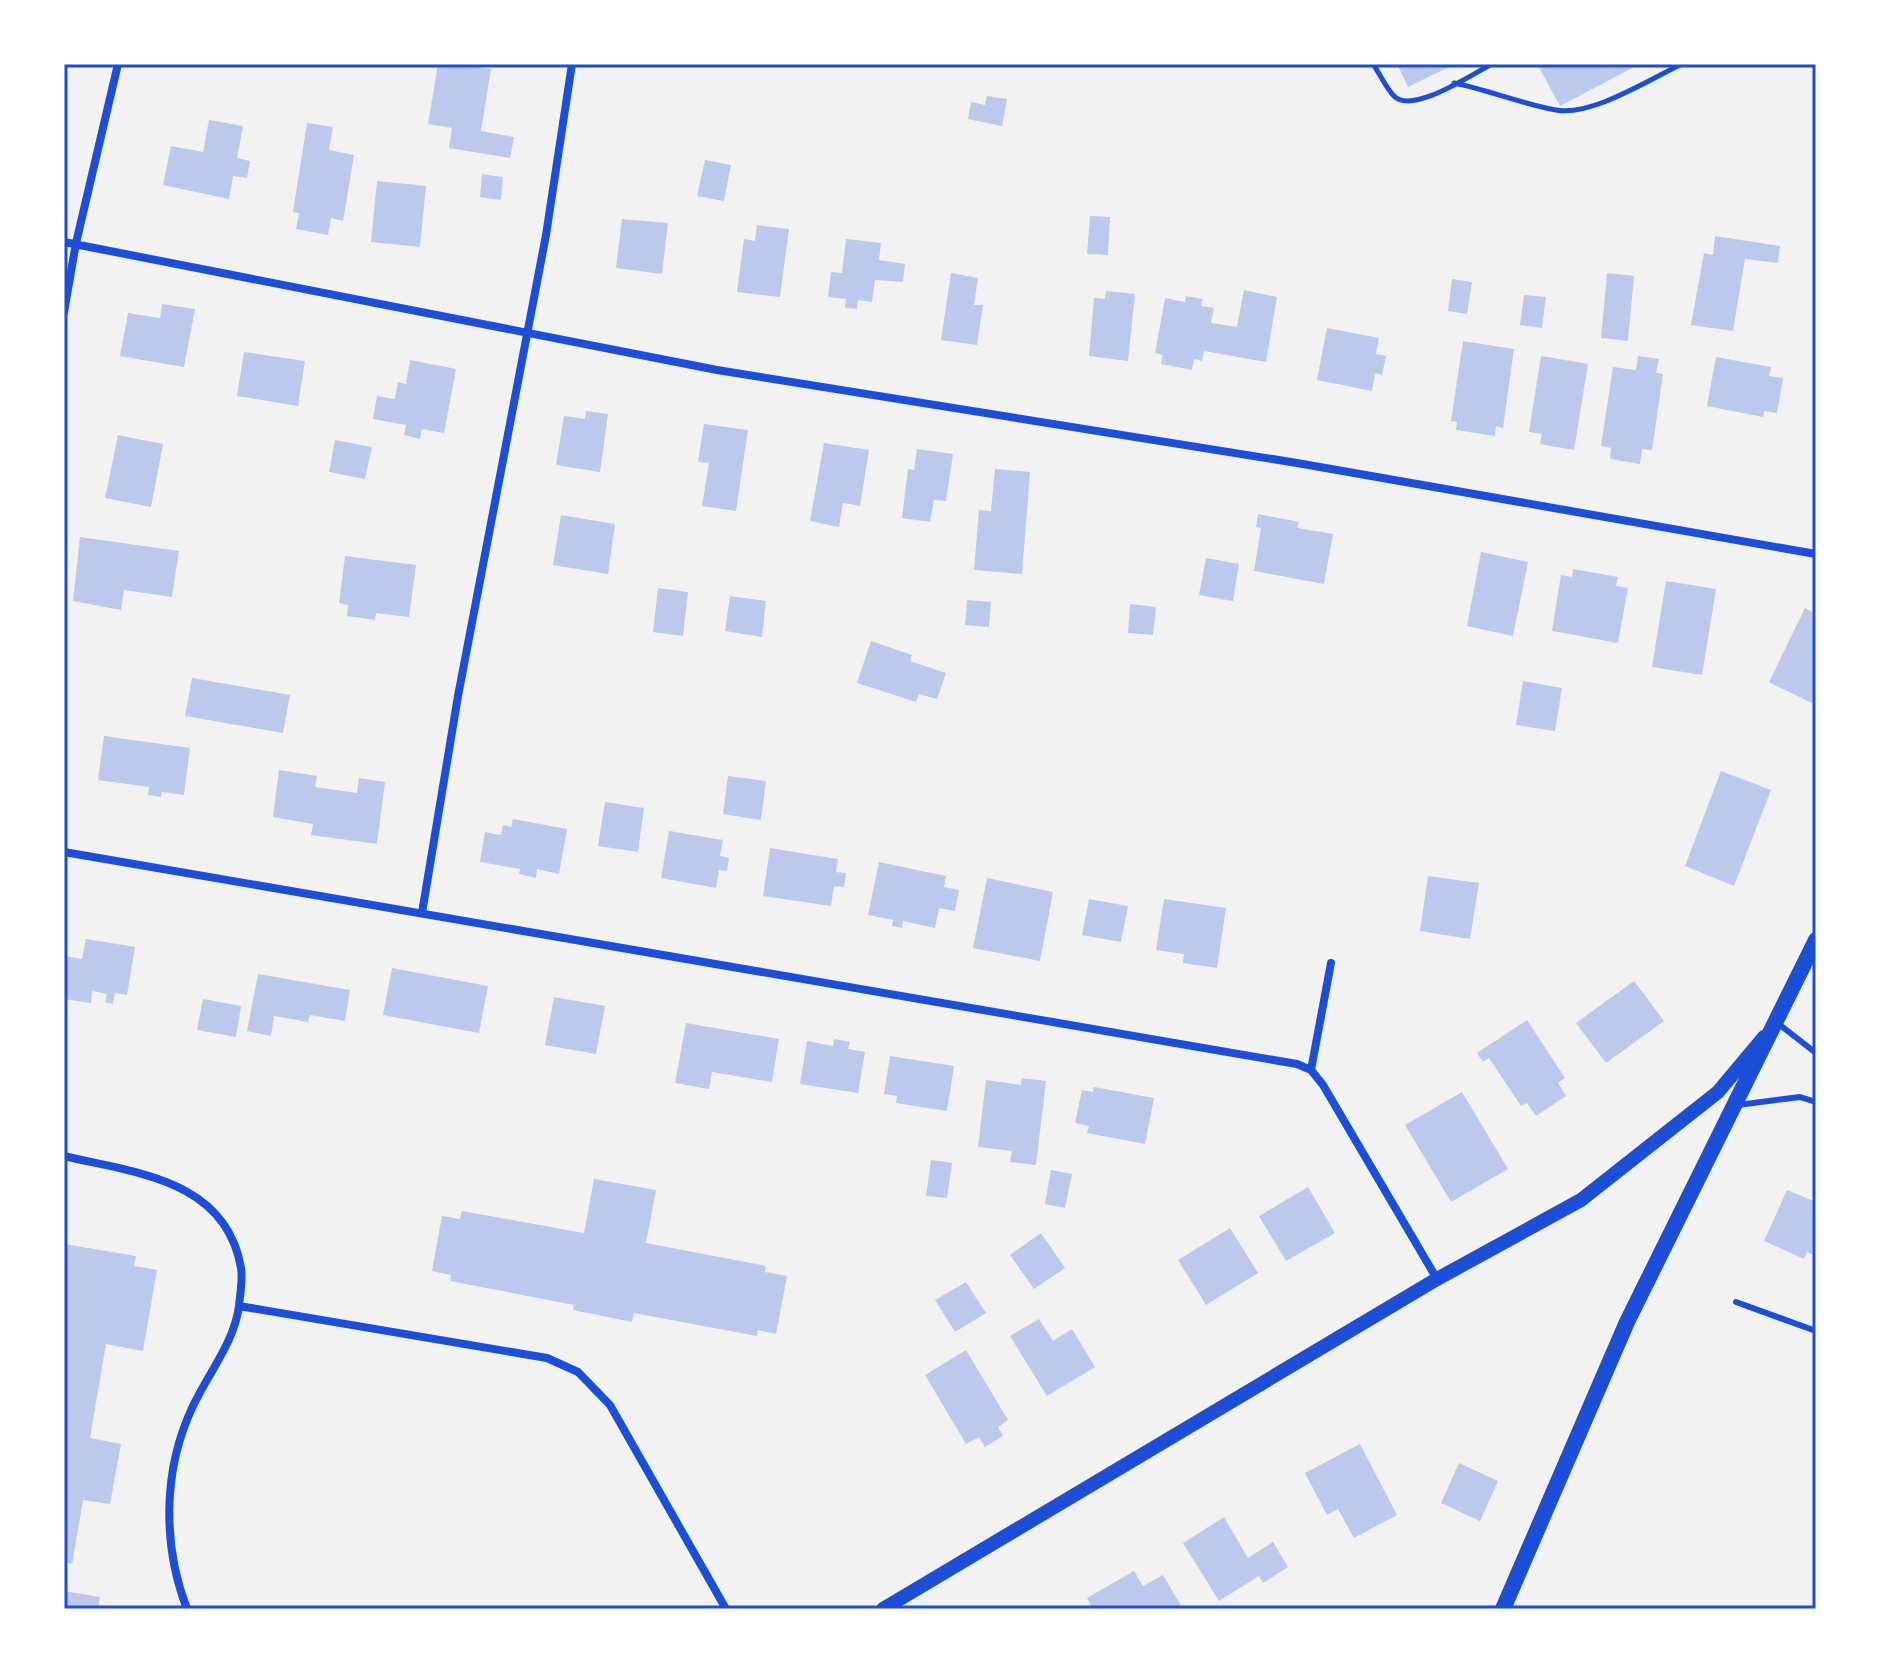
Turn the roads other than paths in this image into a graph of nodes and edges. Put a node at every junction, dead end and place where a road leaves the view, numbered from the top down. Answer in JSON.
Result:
{"nodes":[{"id":1,"x":118,"y":64,"type":"edge"},
{"id":2,"x":572,"y":64,"type":"edge"},
{"id":3,"x":64,"y":242,"type":"edge"},
{"id":4,"x":76,"y":243,"type":"junction"},
{"id":5,"x":64,"y":312,"type":"edge"},
{"id":6,"x":528,"y":334,"type":"junction"},
{"id":7,"x":1816,"y":554,"type":"edge"},
{"id":8,"x":64,"y":852,"type":"edge"},
{"id":9,"x":422,"y":913,"type":"junction"},
{"id":10,"x":1816,"y":940,"type":"edge"},
{"id":11,"x":1331,"y":963,"type":"dead end"},
{"id":12,"x":1776,"y":1022,"type":"junction"},
{"id":13,"x":1816,"y":1053,"type":"edge"},
{"id":14,"x":1311,"y":1070,"type":"junction"},
{"id":15,"x":1816,"y":1102,"type":"edge"},
{"id":16,"x":1734,"y":1106,"type":"junction"},
{"id":17,"x":64,"y":1156,"type":"edge"},
{"id":18,"x":1437,"y":1279,"type":"junction"},
{"id":19,"x":1736,"y":1302,"type":"dead end"},
{"id":20,"x":239,"y":1306,"type":"junction"},
{"id":21,"x":1816,"y":1331,"type":"edge"},
{"id":22,"x":187,"y":1609,"type":"edge"},
{"id":23,"x":726,"y":1609,"type":"edge"},
{"id":24,"x":883,"y":1609,"type":"edge"},
{"id":25,"x":1503,"y":1609,"type":"edge"}],
"edges":[{"from":1,"to":4,"type":"street"},
{"from":2,"to":6,"type":"street"},
{"from":3,"to":4,"type":"street"},
{"from":4,"to":5,"type":"street"},
{"from":4,"to":6,"type":"street"},
{"from":6,"to":7,"type":"street"},
{"from":6,"to":9,"type":"street"},
{"from":8,"to":9,"type":"street"},
{"from":9,"to":14,"type":"street"},
{"from":10,"to":12,"type":"main road"},
{"from":11,"to":14,"type":"street"},
{"from":12,"to":13,"type":"lane"},
{"from":12,"to":16,"type":"main road"},
{"from":12,"to":18,"type":"street"},
{"from":14,"to":18,"type":"street"},
{"from":15,"to":16,"type":"lane"},
{"from":16,"to":25,"type":"main road"},
{"from":17,"to":20,"type":"street"},
{"from":18,"to":24,"type":"street"},
{"from":19,"to":21,"type":"lane"},
{"from":20,"to":22,"type":"street"},
{"from":20,"to":23,"type":"street"}]}
